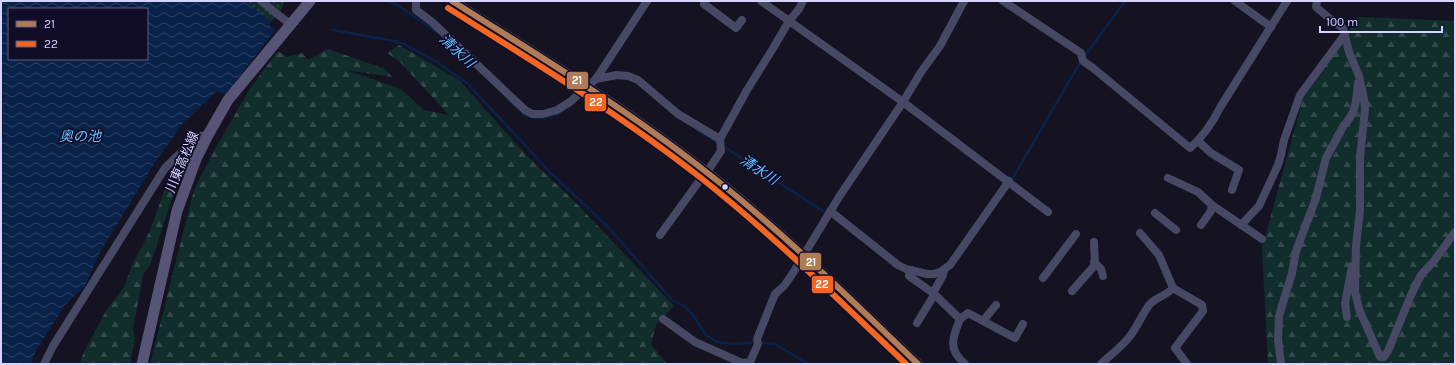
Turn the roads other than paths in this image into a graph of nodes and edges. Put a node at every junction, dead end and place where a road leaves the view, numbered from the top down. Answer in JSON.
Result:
{"nodes":[{"id":1,"x":261,"y":1,"type":"edge"},
{"id":2,"x":310,"y":1,"type":"edge"},
{"id":3,"x":416,"y":1,"type":"edge"},
{"id":4,"x":452,"y":1,"type":"edge"},
{"id":5,"x":647,"y":1,"type":"edge"},
{"id":6,"x":761,"y":1,"type":"edge"},
{"id":7,"x":803,"y":1,"type":"edge"},
{"id":8,"x":964,"y":1,"type":"edge"},
{"id":9,"x":1003,"y":1,"type":"edge"},
{"id":10,"x":1235,"y":1,"type":"edge"},
{"id":11,"x":1287,"y":1,"type":"edge"},
{"id":12,"x":1316,"y":1,"type":"edge"},
{"id":13,"x":704,"y":2,"type":"edge"},
{"id":14,"x":742,"y":20,"type":"dead end"},
{"id":15,"x":789,"y":21,"type":"junction"},
{"id":16,"x":291,"y":25,"type":"junction"},
{"id":17,"x":1271,"y":27,"type":"junction"},
{"id":18,"x":1345,"y":34,"type":"junction"},
{"id":19,"x":1359,"y":76,"type":"junction"},
{"id":20,"x":596,"y":79,"type":"junction"},
{"id":21,"x":588,"y":86,"type":"junction"},
{"id":22,"x":903,"y":102,"type":"junction"},
{"id":23,"x":208,"y":135,"type":"junction"},
{"id":24,"x":720,"y":140,"type":"junction"},
{"id":25,"x":1198,"y":141,"type":"junction"},
{"id":26,"x":707,"y":172,"type":"junction"},
{"id":27,"x":1168,"y":178,"type":"dead end"},
{"id":28,"x":1009,"y":181,"type":"junction"},
{"id":29,"x":1232,"y":190,"type":"dead end"},
{"id":30,"x":1212,"y":205,"type":"junction"},
{"id":31,"x":830,"y":211,"type":"junction"},
{"id":32,"x":1048,"y":212,"type":"dead end"},
{"id":33,"x":1155,"y":213,"type":"dead end"},
{"id":34,"x":1201,"y":225,"type":"dead end"},
{"id":35,"x":1241,"y":226,"type":"junction"},
{"id":36,"x":1176,"y":230,"type":"dead end"},
{"id":37,"x":1455,"y":232,"type":"edge"},
{"id":38,"x":1140,"y":233,"type":"dead end"},
{"id":39,"x":1076,"y":234,"type":"dead end"},
{"id":40,"x":660,"y":235,"type":"dead end"},
{"id":41,"x":1262,"y":239,"type":"dead end"},
{"id":42,"x":1094,"y":242,"type":"dead end"},
{"id":43,"x":1356,"y":247,"type":"junction"},
{"id":44,"x":804,"y":256,"type":"junction"},
{"id":45,"x":1094,"y":262,"type":"junction"},
{"id":46,"x":910,"y":273,"type":"junction"},
{"id":47,"x":944,"y":273,"type":"junction"},
{"id":48,"x":1103,"y":276,"type":"dead end"},
{"id":49,"x":1043,"y":278,"type":"dead end"},
{"id":50,"x":1173,"y":288,"type":"junction"},
{"id":51,"x":1072,"y":291,"type":"dead end"},
{"id":52,"x":933,"y":294,"type":"junction"},
{"id":53,"x":996,"y":305,"type":"dead end"},
{"id":54,"x":1347,"y":317,"type":"dead end"},
{"id":55,"x":663,"y":319,"type":"dead end"},
{"id":56,"x":960,"y":319,"type":"junction"},
{"id":57,"x":983,"y":321,"type":"junction"},
{"id":58,"x":917,"y":324,"type":"dead end"},
{"id":59,"x":1023,"y":324,"type":"dead end"},
{"id":60,"x":44,"y":364,"type":"edge"},
{"id":61,"x":142,"y":364,"type":"edge"},
{"id":62,"x":918,"y":364,"type":"edge"},
{"id":63,"x":964,"y":364,"type":"edge"},
{"id":64,"x":1101,"y":364,"type":"edge"},
{"id":65,"x":1187,"y":364,"type":"edge"},
{"id":66,"x":1281,"y":364,"type":"edge"}],
"edges":[{"from":1,"to":16,"type":"street"},
{"from":2,"to":16,"type":"main road","name":"川東高松線"},
{"from":3,"to":21,"type":"street"},
{"from":4,"to":21,"type":"street"},
{"from":5,"to":20,"type":"street"},
{"from":6,"to":15,"type":"street"},
{"from":7,"to":15,"type":"street"},
{"from":8,"to":22,"type":"street"},
{"from":9,"to":25,"type":"street"},
{"from":10,"to":17,"type":"street"},
{"from":11,"to":17,"type":"street"},
{"from":12,"to":18,"type":"street"},
{"from":13,"to":14,"type":"street"},
{"from":15,"to":22,"type":"street"},
{"from":15,"to":24,"type":"street"},
{"from":16,"to":23,"type":"main road","name":"川東高松線"},
{"from":17,"to":25,"type":"street"},
{"from":18,"to":19,"type":"street"},
{"from":18,"to":35,"type":"street"},
{"from":19,"to":43,"type":"street"},
{"from":19,"to":66,"type":"street"},
{"from":20,"to":21,"type":"street"},
{"from":20,"to":24,"type":"street"},
{"from":21,"to":26,"type":"street"},
{"from":22,"to":28,"type":"street"},
{"from":22,"to":31,"type":"street"},
{"from":23,"to":60,"type":"street"},
{"from":23,"to":61,"type":"main road","name":"川東高松線"},
{"from":24,"to":26,"type":"street"},
{"from":25,"to":29,"type":"street"},
{"from":26,"to":40,"type":"street"},
{"from":26,"to":44,"type":"street"},
{"from":27,"to":30,"type":"street"},
{"from":28,"to":32,"type":"street"},
{"from":28,"to":47,"type":"street"},
{"from":30,"to":34,"type":"street"},
{"from":30,"to":35,"type":"street"},
{"from":31,"to":44,"type":"street"},
{"from":31,"to":46,"type":"street"},
{"from":33,"to":36,"type":"street"},
{"from":35,"to":41,"type":"street"},
{"from":37,"to":43,"type":"street"},
{"from":38,"to":50,"type":"street"},
{"from":39,"to":49,"type":"street"},
{"from":42,"to":45,"type":"street"},
{"from":43,"to":54,"type":"street"},
{"from":44,"to":55,"type":"street"},
{"from":44,"to":62,"type":"street"},
{"from":45,"to":48,"type":"street"},
{"from":45,"to":51,"type":"street"},
{"from":46,"to":47,"type":"street"},
{"from":46,"to":52,"type":"street"},
{"from":47,"to":52,"type":"street"},
{"from":50,"to":64,"type":"street"},
{"from":50,"to":65,"type":"street"},
{"from":52,"to":56,"type":"street"},
{"from":52,"to":58,"type":"street"},
{"from":53,"to":57,"type":"street"},
{"from":56,"to":57,"type":"street"},
{"from":56,"to":63,"type":"street"},
{"from":57,"to":59,"type":"street"}]}
